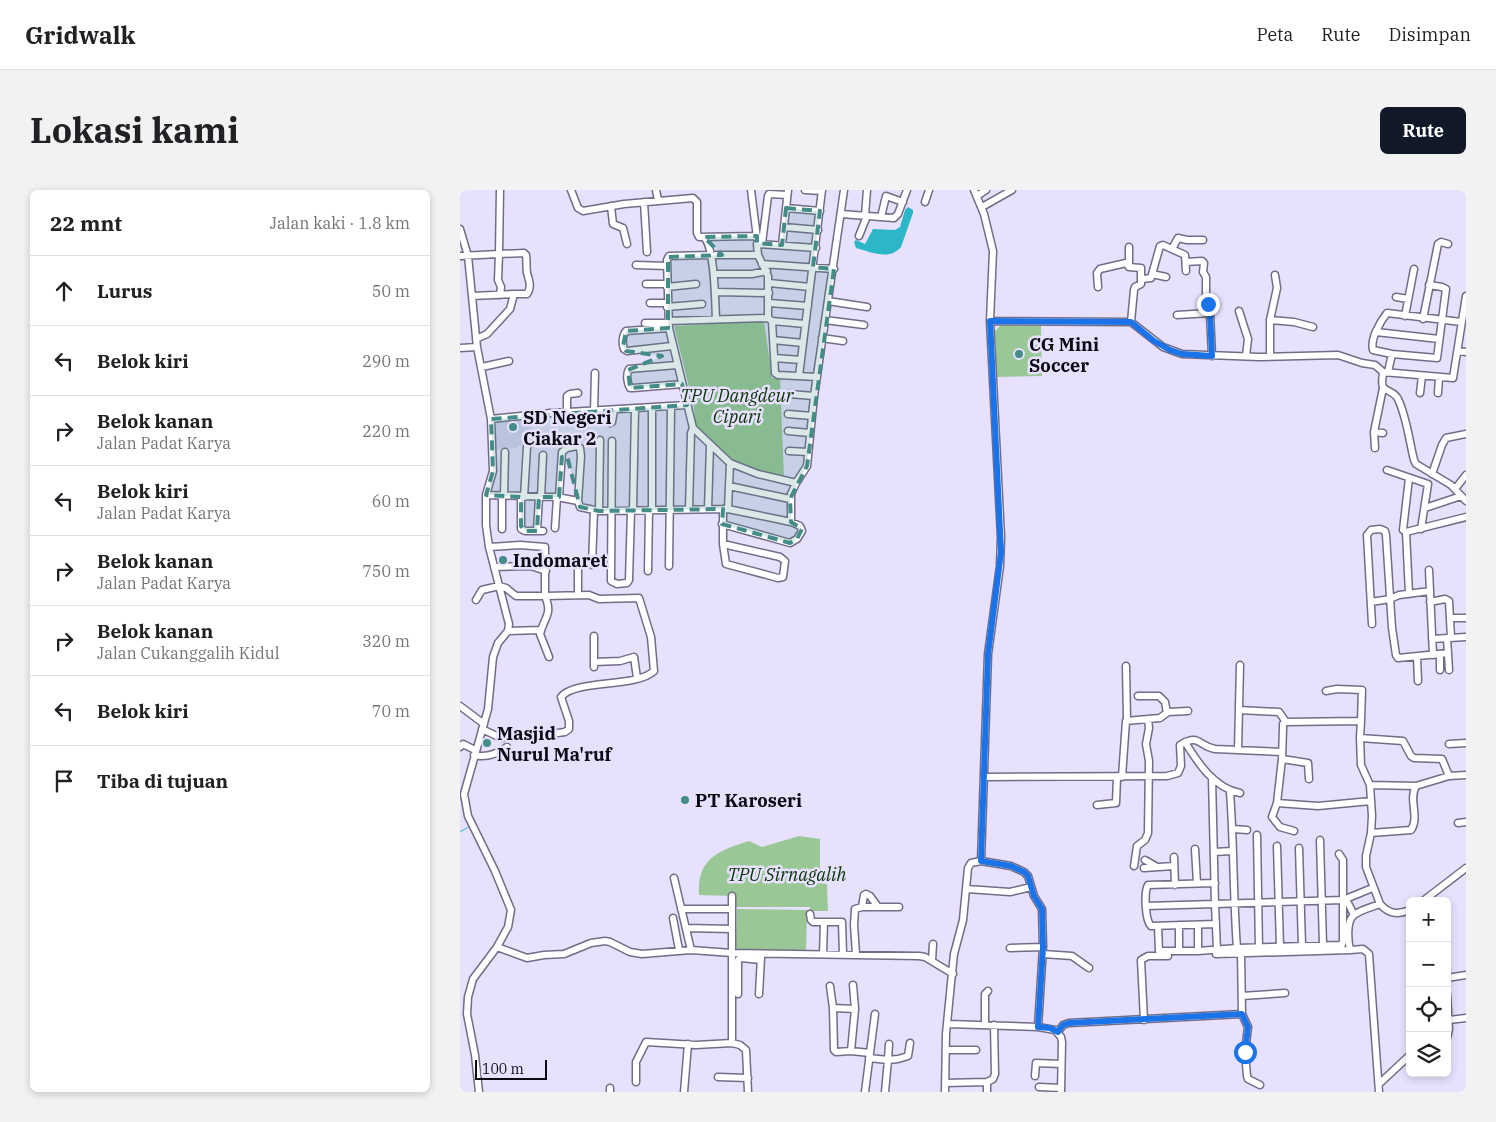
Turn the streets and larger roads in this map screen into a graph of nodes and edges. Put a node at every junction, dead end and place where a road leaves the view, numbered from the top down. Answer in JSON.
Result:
{"nodes":[{"id":1,"x":500,"y":190,"type":"edge"},
{"id":2,"x":571,"y":190,"type":"edge"},
{"id":3,"x":656,"y":190,"type":"edge"},
{"id":4,"x":751,"y":190,"type":"edge"},
{"id":5,"x":805,"y":190,"type":"edge"},
{"id":6,"x":844,"y":190,"type":"edge"},
{"id":7,"x":867,"y":190,"type":"edge"},
{"id":8,"x":907,"y":190,"type":"edge"},
{"id":9,"x":929,"y":190,"type":"edge"},
{"id":10,"x":986,"y":190,"type":"edge"},
{"id":11,"x":1012,"y":190,"type":"edge"},
{"id":12,"x":822,"y":191,"type":"edge"},
{"id":13,"x":788,"y":193,"type":"edge"},
{"id":14,"x":975,"y":193,"type":"edge"},
{"id":15,"x":658,"y":200,"type":"junction"},
{"id":16,"x":644,"y":202,"type":"junction"},
{"id":17,"x":903,"y":202,"type":"junction"},
{"id":18,"x":925,"y":202,"type":"dead end"},
{"id":19,"x":611,"y":206,"type":"junction"},
{"id":20,"x":982,"y":207,"type":"junction"},
{"id":21,"x":786,"y":208,"type":"junction"},
{"id":22,"x":820,"y":211,"type":"junction"},
{"id":23,"x":841,"y":214,"type":"junction"},
{"id":24,"x":866,"y":216,"type":"junction"},
{"id":25,"x":881,"y":217,"type":"junction"},
{"id":26,"x":784,"y":227,"type":"junction"},
{"id":27,"x":460,"y":229,"type":"edge"},
{"id":28,"x":818,"y":230,"type":"junction"},
{"id":29,"x":757,"y":236,"type":"junction"},
{"id":30,"x":860,"y":236,"type":"dead end"},
{"id":31,"x":704,"y":237,"type":"junction"},
{"id":32,"x":1203,"y":240,"type":"dead end"},
{"id":33,"x":627,"y":244,"type":"dead end"},
{"id":34,"x":760,"y":244,"type":"junction"},
{"id":35,"x":1448,"y":244,"type":"dead end"},
{"id":36,"x":782,"y":246,"type":"junction"},
{"id":37,"x":1129,"y":247,"type":"dead end"},
{"id":38,"x":816,"y":248,"type":"junction"},
{"id":39,"x":1172,"y":249,"type":"junction"},
{"id":40,"x":647,"y":252,"type":"dead end"},
{"id":41,"x":499,"y":254,"type":"junction"},
{"id":42,"x":713,"y":255,"type":"junction"},
{"id":43,"x":758,"y":255,"type":"junction"},
{"id":44,"x":460,"y":256,"type":"edge"},
{"id":45,"x":468,"y":256,"type":"junction"},
{"id":46,"x":1186,"y":262,"type":"junction"},
{"id":47,"x":762,"y":264,"type":"junction"},
{"id":48,"x":636,"y":265,"type":"dead end"},
{"id":49,"x":667,"y":266,"type":"junction"},
{"id":50,"x":813,"y":267,"type":"junction"},
{"id":51,"x":1129,"y":267,"type":"junction"},
{"id":52,"x":834,"y":269,"type":"junction"},
{"id":53,"x":1414,"y":269,"type":"dead end"},
{"id":54,"x":767,"y":271,"type":"junction"},
{"id":55,"x":1186,"y":271,"type":"dead end"},
{"id":56,"x":717,"y":274,"type":"dead end"},
{"id":57,"x":1152,"y":274,"type":"junction"},
{"id":58,"x":1275,"y":274,"type":"dead end"},
{"id":59,"x":1166,"y":277,"type":"dead end"},
{"id":60,"x":1142,"y":279,"type":"junction"},
{"id":61,"x":769,"y":283,"type":"junction"},
{"id":62,"x":646,"y":284,"type":"dead end"},
{"id":63,"x":696,"y":284,"type":"dead end"},
{"id":64,"x":667,"y":285,"type":"junction"},
{"id":65,"x":1429,"y":285,"type":"junction"},
{"id":66,"x":810,"y":286,"type":"junction"},
{"id":67,"x":1098,"y":287,"type":"dead end"},
{"id":68,"x":718,"y":292,"type":"dead end"},
{"id":69,"x":769,"y":293,"type":"junction"},
{"id":70,"x":514,"y":294,"type":"junction"},
{"id":71,"x":500,"y":295,"type":"junction"},
{"id":72,"x":472,"y":296,"type":"junction"},
{"id":73,"x":1466,"y":296,"type":"edge"},
{"id":74,"x":1396,"y":297,"type":"dead end"},
{"id":75,"x":1408,"y":299,"type":"junction"},
{"id":76,"x":828,"y":301,"type":"junction"},
{"id":77,"x":650,"y":303,"type":"dead end"},
{"id":78,"x":769,"y":303,"type":"junction"},
{"id":79,"x":702,"y":304,"type":"dead end"},
{"id":80,"x":667,"y":305,"type":"junction"},
{"id":81,"x":808,"y":306,"type":"junction"},
{"id":82,"x":867,"y":307,"type":"dead end"},
{"id":83,"x":1239,"y":311,"type":"dead end"},
{"id":84,"x":1210,"y":313,"type":"junction"},
{"id":85,"x":1177,"y":315,"type":"dead end"},
{"id":86,"x":1404,"y":316,"type":"junction"},
{"id":87,"x":716,"y":319,"type":"junction"},
{"id":88,"x":1423,"y":319,"type":"junction"},
{"id":89,"x":770,"y":320,"type":"junction"},
{"id":90,"x":825,"y":320,"type":"junction"},
{"id":91,"x":1270,"y":320,"type":"junction"},
{"id":92,"x":1441,"y":320,"type":"junction"},
{"id":93,"x":990,"y":321,"type":"junction"},
{"id":94,"x":1131,"y":322,"type":"junction"},
{"id":95,"x":1461,"y":322,"type":"junction"},
{"id":96,"x":645,"y":323,"type":"dead end"},
{"id":97,"x":668,"y":324,"type":"junction"},
{"id":98,"x":806,"y":324,"type":"junction"},
{"id":99,"x":864,"y":325,"type":"dead end"},
{"id":100,"x":1313,"y":326,"type":"dead end"},
{"id":101,"x":1376,"y":332,"type":"junction"},
{"id":102,"x":822,"y":338,"type":"junction"},
{"id":103,"x":476,"y":339,"type":"junction"},
{"id":104,"x":1439,"y":339,"type":"junction"},
{"id":105,"x":772,"y":340,"type":"junction"},
{"id":106,"x":843,"y":341,"type":"dead end"},
{"id":107,"x":803,"y":343,"type":"junction"},
{"id":108,"x":672,"y":346,"type":"junction"},
{"id":109,"x":477,"y":347,"type":"junction"},
{"id":110,"x":460,"y":348,"type":"edge"},
{"id":111,"x":1458,"y":351,"type":"junction"},
{"id":112,"x":1466,"y":352,"type":"edge"},
{"id":113,"x":1392,"y":354,"type":"junction"},
{"id":114,"x":1212,"y":356,"type":"junction"},
{"id":115,"x":1246,"y":356,"type":"junction"},
{"id":116,"x":1270,"y":356,"type":"junction"},
{"id":117,"x":774,"y":358,"type":"junction"},
{"id":118,"x":801,"y":360,"type":"junction"},
{"id":119,"x":509,"y":361,"type":"dead end"},
{"id":120,"x":677,"y":366,"type":"junction"},
{"id":121,"x":482,"y":367,"type":"junction"},
{"id":122,"x":1385,"y":372,"type":"junction"},
{"id":123,"x":596,"y":373,"type":"dead end"},
{"id":124,"x":799,"y":376,"type":"junction"},
{"id":125,"x":1422,"y":376,"type":"junction"},
{"id":126,"x":817,"y":377,"type":"junction"},
{"id":127,"x":1440,"y":378,"type":"junction"},
{"id":128,"x":682,"y":384,"type":"junction"},
{"id":129,"x":1383,"y":388,"type":"junction"},
{"id":130,"x":578,"y":393,"type":"dead end"},
{"id":131,"x":1420,"y":393,"type":"dead end"},
{"id":132,"x":1438,"y":393,"type":"dead end"},
{"id":133,"x":789,"y":394,"type":"dead end"},
{"id":134,"x":814,"y":396,"type":"junction"},
{"id":135,"x":687,"y":405,"type":"junction"},
{"id":136,"x":671,"y":407,"type":"junction"},
{"id":137,"x":652,"y":408,"type":"junction"},
{"id":138,"x":635,"y":409,"type":"junction"},
{"id":139,"x":594,"y":410,"type":"junction"},
{"id":140,"x":614,"y":410,"type":"junction"},
{"id":141,"x":567,"y":412,"type":"junction"},
{"id":142,"x":788,"y":414,"type":"dead end"},
{"id":143,"x":812,"y":416,"type":"junction"},
{"id":144,"x":602,"y":418,"type":"dead end"},
{"id":145,"x":491,"y":419,"type":"junction"},
{"id":146,"x":694,"y":428,"type":"junction"},
{"id":147,"x":788,"y":431,"type":"dead end"},
{"id":148,"x":1374,"y":432,"type":"junction"},
{"id":149,"x":810,"y":433,"type":"junction"},
{"id":150,"x":1383,"y":433,"type":"dead end"},
{"id":151,"x":1466,"y":434,"type":"edge"},
{"id":152,"x":600,"y":440,"type":"dead end"},
{"id":153,"x":612,"y":441,"type":"dead end"},
{"id":154,"x":710,"y":445,"type":"junction"},
{"id":155,"x":526,"y":447,"type":"dead end"},
{"id":156,"x":1376,"y":448,"type":"dead end"},
{"id":157,"x":789,"y":451,"type":"dead end"},
{"id":158,"x":505,"y":452,"type":"dead end"},
{"id":159,"x":808,"y":452,"type":"junction"},
{"id":160,"x":543,"y":455,"type":"dead end"},
{"id":161,"x":730,"y":463,"type":"junction"},
{"id":162,"x":1387,"y":470,"type":"dead end"},
{"id":163,"x":1432,"y":474,"type":"junction"},
{"id":164,"x":1466,"y":475,"type":"edge"},
{"id":165,"x":1409,"y":478,"type":"junction"},
{"id":166,"x":796,"y":483,"type":"junction"},
{"id":167,"x":729,"y":486,"type":"junction"},
{"id":168,"x":1455,"y":489,"type":"junction"},
{"id":169,"x":486,"y":495,"type":"junction"},
{"id":170,"x":503,"y":496,"type":"junction"},
{"id":171,"x":522,"y":497,"type":"junction"},
{"id":172,"x":540,"y":497,"type":"junction"},
{"id":173,"x":558,"y":497,"type":"junction"},
{"id":174,"x":1464,"y":498,"type":"edge"},
{"id":175,"x":790,"y":499,"type":"junction"},
{"id":176,"x":578,"y":501,"type":"junction"},
{"id":177,"x":1425,"y":508,"type":"junction"},
{"id":178,"x":651,"y":509,"type":"junction"},
{"id":179,"x":670,"y":509,"type":"junction"},
{"id":180,"x":689,"y":509,"type":"junction"},
{"id":181,"x":708,"y":509,"type":"junction"},
{"id":182,"x":726,"y":509,"type":"junction"},
{"id":183,"x":597,"y":510,"type":"junction"},
{"id":184,"x":612,"y":510,"type":"junction"},
{"id":185,"x":632,"y":510,"type":"junction"},
{"id":186,"x":1466,"y":517,"type":"edge"},
{"id":187,"x":792,"y":522,"type":"junction"},
{"id":188,"x":722,"y":524,"type":"junction"},
{"id":189,"x":555,"y":528,"type":"dead end"},
{"id":190,"x":502,"y":529,"type":"dead end"},
{"id":191,"x":1421,"y":529,"type":"junction"},
{"id":192,"x":1406,"y":532,"type":"junction"},
{"id":193,"x":723,"y":544,"type":"junction"},
{"id":194,"x":489,"y":547,"type":"junction"},
{"id":195,"x":546,"y":564,"type":"junction"},
{"id":196,"x":578,"y":564,"type":"junction"},
{"id":197,"x":668,"y":566,"type":"dead end"},
{"id":198,"x":494,"y":567,"type":"junction"},
{"id":199,"x":1429,"y":570,"type":"dead end"},
{"id":200,"x":546,"y":571,"type":"junction"},
{"id":201,"x":648,"y":571,"type":"dead end"},
{"id":202,"x":499,"y":586,"type":"junction"},
{"id":203,"x":1430,"y":591,"type":"junction"},
{"id":204,"x":1409,"y":594,"type":"junction"},
{"id":205,"x":578,"y":595,"type":"junction"},
{"id":206,"x":546,"y":596,"type":"junction"},
{"id":207,"x":1390,"y":599,"type":"junction"},
{"id":208,"x":476,"y":600,"type":"dead end"},
{"id":209,"x":1371,"y":602,"type":"junction"},
{"id":210,"x":1430,"y":602,"type":"junction"},
{"id":211,"x":1451,"y":618,"type":"junction"},
{"id":212,"x":1466,"y":618,"type":"edge"},
{"id":213,"x":1372,"y":624,"type":"dead end"},
{"id":214,"x":541,"y":630,"type":"junction"},
{"id":215,"x":508,"y":631,"type":"junction"},
{"id":216,"x":594,"y":636,"type":"dead end"},
{"id":217,"x":1466,"y":637,"type":"edge"},
{"id":218,"x":1449,"y":638,"type":"junction"},
{"id":219,"x":1432,"y":639,"type":"junction"},
{"id":220,"x":1466,"y":643,"type":"edge"},
{"id":221,"x":1448,"y":654,"type":"junction"},
{"id":222,"x":1436,"y":655,"type":"junction"},
{"id":223,"x":549,"y":657,"type":"dead end"},
{"id":224,"x":1416,"y":657,"type":"junction"},
{"id":225,"x":1240,"y":665,"type":"dead end"},
{"id":226,"x":1126,"y":666,"type":"dead end"},
{"id":227,"x":1440,"y":670,"type":"dead end"},
{"id":228,"x":1449,"y":670,"type":"dead end"},
{"id":229,"x":637,"y":678,"type":"junction"},
{"id":230,"x":1418,"y":681,"type":"dead end"},
{"id":231,"x":1326,"y":691,"type":"dead end"},
{"id":232,"x":1138,"y":696,"type":"dead end"},
{"id":233,"x":460,"y":706,"type":"edge"},
{"id":234,"x":1239,"y":710,"type":"junction"},
{"id":235,"x":1188,"y":711,"type":"dead end"},
{"id":236,"x":1167,"y":713,"type":"junction"},
{"id":237,"x":1127,"y":720,"type":"junction"},
{"id":238,"x":1148,"y":720,"type":"junction"},
{"id":239,"x":1360,"y":721,"type":"junction"},
{"id":240,"x":1286,"y":722,"type":"junction"},
{"id":241,"x":483,"y":726,"type":"junction"},
{"id":242,"x":1360,"y":738,"type":"junction"},
{"id":243,"x":1185,"y":742,"type":"junction"},
{"id":244,"x":1449,"y":744,"type":"dead end"},
{"id":245,"x":1466,"y":744,"type":"edge"},
{"id":246,"x":460,"y":747,"type":"edge"},
{"id":247,"x":507,"y":747,"type":"dead end"},
{"id":248,"x":1238,"y":750,"type":"junction"},
{"id":249,"x":475,"y":752,"type":"junction"},
{"id":250,"x":1282,"y":756,"type":"junction"},
{"id":251,"x":1466,"y":774,"type":"edge"},
{"id":252,"x":1148,"y":776,"type":"junction"},
{"id":253,"x":1449,"y":776,"type":"junction"},
{"id":254,"x":984,"y":777,"type":"junction"},
{"id":255,"x":1120,"y":777,"type":"junction"},
{"id":256,"x":1212,"y":778,"type":"junction"},
{"id":257,"x":1309,"y":779,"type":"dead end"},
{"id":258,"x":1370,"y":785,"type":"junction"},
{"id":259,"x":1416,"y":786,"type":"junction"},
{"id":260,"x":1230,"y":792,"type":"junction"},
{"id":261,"x":1240,"y":794,"type":"dead end"},
{"id":262,"x":1371,"y":801,"type":"junction"},
{"id":263,"x":1277,"y":803,"type":"junction"},
{"id":264,"x":1098,"y":805,"type":"dead end"},
{"id":265,"x":1466,"y":822,"type":"edge"},
{"id":266,"x":1458,"y":824,"type":"dead end"},
{"id":267,"x":1233,"y":830,"type":"junction"},
{"id":268,"x":1247,"y":830,"type":"dead end"},
{"id":269,"x":1294,"y":831,"type":"dead end"},
{"id":270,"x":1372,"y":833,"type":"junction"},
{"id":271,"x":1257,"y":835,"type":"dead end"},
{"id":272,"x":1320,"y":840,"type":"dead end"},
{"id":273,"x":1277,"y":846,"type":"dead end"},
{"id":274,"x":1298,"y":848,"type":"dead end"},
{"id":275,"x":1195,"y":849,"type":"dead end"},
{"id":276,"x":1232,"y":851,"type":"junction"},
{"id":277,"x":1214,"y":852,"type":"junction"},
{"id":278,"x":1339,"y":854,"type":"dead end"},
{"id":279,"x":1174,"y":857,"type":"dead end"},
{"id":280,"x":1145,"y":860,"type":"dead end"},
{"id":281,"x":981,"y":861,"type":"junction"},
{"id":282,"x":1134,"y":866,"type":"dead end"},
{"id":283,"x":1174,"y":866,"type":"junction"},
{"id":284,"x":1157,"y":867,"type":"junction"},
{"id":285,"x":1144,"y":868,"type":"dead end"},
{"id":286,"x":1466,"y":868,"type":"edge"},
{"id":287,"x":674,"y":878,"type":"dead end"},
{"id":288,"x":1197,"y":883,"type":"junction"},
{"id":289,"x":1215,"y":883,"type":"junction"},
{"id":290,"x":1175,"y":884,"type":"junction"},
{"id":291,"x":1030,"y":887,"type":"junction"},
{"id":292,"x":1370,"y":888,"type":"dead end"},
{"id":293,"x":967,"y":889,"type":"junction"},
{"id":294,"x":732,"y":896,"type":"dead end"},
{"id":295,"x":1429,"y":897,"type":"edge"},
{"id":296,"x":1344,"y":899,"type":"junction"},
{"id":297,"x":1322,"y":900,"type":"junction"},
{"id":298,"x":1279,"y":901,"type":"junction"},
{"id":299,"x":1301,"y":901,"type":"junction"},
{"id":300,"x":1257,"y":902,"type":"junction"},
{"id":301,"x":1233,"y":903,"type":"junction"},
{"id":302,"x":1215,"y":904,"type":"junction"},
{"id":303,"x":1380,"y":904,"type":"junction"},
{"id":304,"x":1146,"y":906,"type":"junction"},
{"id":305,"x":862,"y":907,"type":"junction"},
{"id":306,"x":878,"y":907,"type":"junction"},
{"id":307,"x":899,"y":907,"type":"dead end"},
{"id":308,"x":681,"y":909,"type":"junction"},
{"id":309,"x":732,"y":909,"type":"junction"},
{"id":310,"x":1406,"y":911,"type":"edge"},
{"id":311,"x":810,"y":914,"type":"dead end"},
{"id":312,"x":1354,"y":915,"type":"junction"},
{"id":313,"x":673,"y":918,"type":"dead end"},
{"id":314,"x":824,"y":922,"type":"junction"},
{"id":315,"x":1216,"y":924,"type":"junction"},
{"id":316,"x":1198,"y":925,"type":"junction"},
{"id":317,"x":1158,"y":926,"type":"junction"},
{"id":318,"x":1179,"y":926,"type":"junction"},
{"id":319,"x":686,"y":928,"type":"junction"},
{"id":320,"x":732,"y":929,"type":"junction"},
{"id":321,"x":933,"y":944,"type":"dead end"},
{"id":322,"x":1323,"y":945,"type":"junction"},
{"id":323,"x":1302,"y":946,"type":"junction"},
{"id":324,"x":497,"y":947,"type":"junction"},
{"id":325,"x":1280,"y":947,"type":"junction"},
{"id":326,"x":1010,"y":948,"type":"dead end"},
{"id":327,"x":1259,"y":948,"type":"junction"},
{"id":328,"x":679,"y":950,"type":"junction"},
{"id":329,"x":691,"y":950,"type":"junction"},
{"id":330,"x":1043,"y":950,"type":"junction"},
{"id":331,"x":1217,"y":950,"type":"junction"},
{"id":332,"x":1350,"y":950,"type":"junction"},
{"id":333,"x":1198,"y":951,"type":"junction"},
{"id":334,"x":1239,"y":951,"type":"junction"},
{"id":335,"x":1179,"y":952,"type":"junction"},
{"id":336,"x":732,"y":953,"type":"junction"},
{"id":337,"x":823,"y":954,"type":"junction"},
{"id":338,"x":843,"y":954,"type":"junction"},
{"id":339,"x":856,"y":954,"type":"junction"},
{"id":340,"x":761,"y":956,"type":"junction"},
{"id":341,"x":932,"y":961,"type":"junction"},
{"id":342,"x":1089,"y":968,"type":"dead end"},
{"id":343,"x":953,"y":974,"type":"junction"},
{"id":344,"x":1466,"y":975,"type":"edge"},
{"id":345,"x":1451,"y":977,"type":"edge"},
{"id":346,"x":830,"y":986,"type":"dead end"},
{"id":347,"x":853,"y":986,"type":"dead end"},
{"id":348,"x":988,"y":991,"type":"dead end"},
{"id":349,"x":1285,"y":993,"type":"dead end"},
{"id":350,"x":738,"y":994,"type":"dead end"},
{"id":351,"x":759,"y":994,"type":"dead end"},
{"id":352,"x":1242,"y":996,"type":"junction"},
{"id":353,"x":833,"y":1008,"type":"junction"},
{"id":354,"x":855,"y":1009,"type":"junction"},
{"id":355,"x":464,"y":1014,"type":"edge"},
{"id":356,"x":875,"y":1014,"type":"dead end"},
{"id":357,"x":1242,"y":1014,"type":"junction"},
{"id":358,"x":1466,"y":1018,"type":"edge"},
{"id":359,"x":1144,"y":1020,"type":"junction"},
{"id":360,"x":1451,"y":1020,"type":"edge"},
{"id":361,"x":948,"y":1024,"type":"junction"},
{"id":362,"x":984,"y":1025,"type":"junction"},
{"id":363,"x":994,"y":1025,"type":"junction"},
{"id":364,"x":1038,"y":1027,"type":"junction"},
{"id":365,"x":1058,"y":1032,"type":"junction"},
{"id":366,"x":910,"y":1043,"type":"dead end"},
{"id":367,"x":688,"y":1044,"type":"junction"},
{"id":368,"x":732,"y":1044,"type":"junction"},
{"id":369,"x":888,"y":1044,"type":"dead end"},
{"id":370,"x":946,"y":1050,"type":"junction"},
{"id":371,"x":976,"y":1050,"type":"dead end"},
{"id":372,"x":851,"y":1051,"type":"junction"},
{"id":373,"x":869,"y":1056,"type":"junction"},
{"id":374,"x":1406,"y":1059,"type":"edge"},
{"id":375,"x":888,"y":1060,"type":"junction"},
{"id":376,"x":1061,"y":1064,"type":"junction"},
{"id":377,"x":1035,"y":1076,"type":"dead end"},
{"id":378,"x":718,"y":1077,"type":"dead end"},
{"id":379,"x":748,"y":1078,"type":"junction"},
{"id":380,"x":636,"y":1082,"type":"dead end"},
{"id":381,"x":987,"y":1082,"type":"junction"},
{"id":382,"x":945,"y":1083,"type":"junction"},
{"id":383,"x":1379,"y":1084,"type":"junction"},
{"id":384,"x":1260,"y":1085,"type":"dead end"},
{"id":385,"x":1039,"y":1088,"type":"dead end"},
{"id":386,"x":1061,"y":1090,"type":"edge"},
{"id":387,"x":479,"y":1092,"type":"edge"},
{"id":388,"x":684,"y":1092,"type":"edge"},
{"id":389,"x":748,"y":1092,"type":"edge"},
{"id":390,"x":865,"y":1092,"type":"edge"},
{"id":391,"x":885,"y":1092,"type":"edge"},
{"id":392,"x":945,"y":1092,"type":"edge"},
{"id":393,"x":987,"y":1092,"type":"edge"},
{"id":394,"x":1379,"y":1092,"type":"edge"}],
"edges":[{"from":1,"to":41,"type":"street"},
{"from":2,"to":19,"type":"street"},
{"from":3,"to":15,"type":"street"},
{"from":4,"to":29,"type":"street"},
{"from":5,"to":12,"type":"street"},
{"from":6,"to":23,"type":"street"},
{"from":7,"to":24,"type":"street"},
{"from":8,"to":17,"type":"street"},
{"from":9,"to":18,"type":"street"},
{"from":10,"to":14,"type":"street"},
{"from":11,"to":20,"type":"street"},
{"from":12,"to":22,"type":"street"},
{"from":13,"to":21,"type":"street"},
{"from":13,"to":34,"type":"street"},
{"from":14,"to":20,"type":"street"},
{"from":15,"to":16,"type":"street"},
{"from":15,"to":31,"type":"street"},
{"from":16,"to":19,"type":"street"},
{"from":16,"to":40,"type":"street"},
{"from":17,"to":25,"type":"street"},
{"from":17,"to":25,"type":"street"},
{"from":19,"to":33,"type":"street"},
{"from":20,"to":93,"type":"street"},
{"from":21,"to":22,"type":"street"},
{"from":21,"to":26,"type":"street"},
{"from":22,"to":28,"type":"street"},
{"from":23,"to":24,"type":"street"},
{"from":23,"to":52,"type":"street"},
{"from":24,"to":25,"type":"street"},
{"from":24,"to":30,"type":"street"},
{"from":26,"to":28,"type":"street"},
{"from":26,"to":36,"type":"street"},
{"from":27,"to":45,"type":"street"},
{"from":28,"to":38,"type":"street"},
{"from":29,"to":31,"type":"street"},
{"from":29,"to":34,"type":"street"},
{"from":31,"to":42,"type":"street"},
{"from":32,"to":39,"type":"street"},
{"from":34,"to":36,"type":"street"},
{"from":34,"to":43,"type":"street"},
{"from":35,"to":65,"type":"street"},
{"from":36,"to":38,"type":"street"},
{"from":37,"to":51,"type":"street"},
{"from":38,"to":50,"type":"street"},
{"from":39,"to":46,"type":"street"},
{"from":39,"to":57,"type":"street"},
{"from":41,"to":45,"type":"street"},
{"from":41,"to":70,"type":"street"},
{"from":41,"to":71,"type":"street"},
{"from":42,"to":43,"type":"street"},
{"from":42,"to":49,"type":"street"},
{"from":42,"to":87,"type":"street"},
{"from":43,"to":47,"type":"street"},
{"from":44,"to":45,"type":"street"},
{"from":45,"to":72,"type":"street"},
{"from":46,"to":55,"type":"street"},
{"from":46,"to":84,"type":"street"},
{"from":47,"to":50,"type":"street"},
{"from":47,"to":54,"type":"street"},
{"from":48,"to":49,"type":"street"},
{"from":49,"to":64,"type":"street"},
{"from":50,"to":52,"type":"street"},
{"from":50,"to":66,"type":"street"},
{"from":51,"to":60,"type":"street"},
{"from":51,"to":67,"type":"street"},
{"from":52,"to":76,"type":"street"},
{"from":53,"to":75,"type":"street"},
{"from":54,"to":56,"type":"street"},
{"from":54,"to":61,"type":"street"},
{"from":57,"to":59,"type":"street"},
{"from":57,"to":60,"type":"street"},
{"from":58,"to":91,"type":"street"},
{"from":60,"to":94,"type":"street"},
{"from":61,"to":66,"type":"street"},
{"from":61,"to":69,"type":"street"},
{"from":62,"to":64,"type":"street"},
{"from":63,"to":64,"type":"street"},
{"from":64,"to":80,"type":"street"},
{"from":65,"to":88,"type":"street"},
{"from":65,"to":92,"type":"street"},
{"from":66,"to":81,"type":"street"},
{"from":68,"to":69,"type":"street"},
{"from":69,"to":78,"type":"street"},
{"from":70,"to":71,"type":"street"},
{"from":70,"to":103,"type":"street"},
{"from":71,"to":72,"type":"street"},
{"from":72,"to":103,"type":"street"},
{"from":73,"to":95,"type":"street"},
{"from":74,"to":75,"type":"street"},
{"from":75,"to":86,"type":"street"},
{"from":76,"to":82,"type":"street"},
{"from":76,"to":90,"type":"street"},
{"from":77,"to":80,"type":"street"},
{"from":78,"to":81,"type":"street"},
{"from":78,"to":89,"type":"street"},
{"from":79,"to":80,"type":"street"},
{"from":80,"to":97,"type":"street"},
{"from":81,"to":98,"type":"street"},
{"from":83,"to":115,"type":"street"},
{"from":84,"to":85,"type":"street"},
{"from":84,"to":114,"type":"street"},
{"from":86,"to":88,"type":"street"},
{"from":86,"to":101,"type":"street"},
{"from":87,"to":89,"type":"street"},
{"from":87,"to":97,"type":"street"},
{"from":88,"to":92,"type":"street"},
{"from":89,"to":98,"type":"street"},
{"from":89,"to":105,"type":"street"},
{"from":90,"to":99,"type":"street"},
{"from":90,"to":102,"type":"street"},
{"from":91,"to":100,"type":"street"},
{"from":91,"to":116,"type":"street"},
{"from":92,"to":95,"type":"street"},
{"from":92,"to":104,"type":"street"},
{"from":93,"to":94,"type":"street"},
{"from":93,"to":254,"type":"street"},
{"from":94,"to":114,"type":"street"},
{"from":95,"to":111,"type":"street"},
{"from":96,"to":97,"type":"street"},
{"from":97,"to":108,"type":"street"},
{"from":97,"to":108,"type":"street"},
{"from":98,"to":107,"type":"street"},
{"from":101,"to":104,"type":"street"},
{"from":101,"to":113,"type":"street"},
{"from":102,"to":106,"type":"street"},
{"from":102,"to":126,"type":"street"},
{"from":103,"to":109,"type":"street"},
{"from":104,"to":113,"type":"street"},
{"from":105,"to":107,"type":"street"},
{"from":105,"to":117,"type":"street"},
{"from":107,"to":118,"type":"street"},
{"from":108,"to":120,"type":"street"},
{"from":109,"to":110,"type":"street"},
{"from":109,"to":121,"type":"street"},
{"from":111,"to":112,"type":"street"},
{"from":111,"to":127,"type":"street"},
{"from":113,"to":122,"type":"street"},
{"from":114,"to":115,"type":"street"},
{"from":115,"to":116,"type":"street"},
{"from":116,"to":122,"type":"street"},
{"from":117,"to":118,"type":"street"},
{"from":117,"to":124,"type":"street"},
{"from":118,"to":124,"type":"street"},
{"from":119,"to":121,"type":"street"},
{"from":120,"to":128,"type":"street"},
{"from":120,"to":128,"type":"street"},
{"from":121,"to":145,"type":"street"},
{"from":122,"to":125,"type":"street"},
{"from":122,"to":129,"type":"street"},
{"from":123,"to":139,"type":"street"},
{"from":124,"to":126,"type":"street"},
{"from":125,"to":127,"type":"street"},
{"from":125,"to":131,"type":"street"},
{"from":126,"to":134,"type":"street"},
{"from":127,"to":132,"type":"street"},
{"from":128,"to":135,"type":"street"},
{"from":129,"to":148,"type":"street"},
{"from":129,"to":163,"type":"street"},
{"from":130,"to":141,"type":"street"},
{"from":133,"to":134,"type":"street"},
{"from":134,"to":143,"type":"street"},
{"from":135,"to":136,"type":"street"},
{"from":135,"to":146,"type":"street"},
{"from":136,"to":137,"type":"street"},
{"from":136,"to":179,"type":"street"},
{"from":137,"to":138,"type":"street"},
{"from":137,"to":178,"type":"street"},
{"from":138,"to":140,"type":"street"},
{"from":138,"to":185,"type":"street"},
{"from":139,"to":140,"type":"street"},
{"from":139,"to":141,"type":"street"},
{"from":140,"to":144,"type":"street"},
{"from":141,"to":145,"type":"street"},
{"from":142,"to":143,"type":"street"},
{"from":143,"to":149,"type":"street"},
{"from":145,"to":169,"type":"street"},
{"from":146,"to":154,"type":"street"},
{"from":146,"to":180,"type":"street"},
{"from":147,"to":149,"type":"street"},
{"from":148,"to":150,"type":"street"},
{"from":148,"to":156,"type":"street"},
{"from":149,"to":159,"type":"street"},
{"from":151,"to":163,"type":"street"},
{"from":152,"to":183,"type":"street"},
{"from":153,"to":184,"type":"street"},
{"from":154,"to":161,"type":"street"},
{"from":154,"to":181,"type":"street"},
{"from":155,"to":171,"type":"street"},
{"from":157,"to":159,"type":"street"},
{"from":158,"to":170,"type":"street"},
{"from":159,"to":166,"type":"street"},
{"from":160,"to":172,"type":"street"},
{"from":161,"to":166,"type":"street"},
{"from":161,"to":167,"type":"street"},
{"from":162,"to":165,"type":"street"},
{"from":163,"to":168,"type":"street"},
{"from":164,"to":168,"type":"street"},
{"from":165,"to":177,"type":"street"},
{"from":165,"to":192,"type":"street"},
{"from":166,"to":175,"type":"street"},
{"from":167,"to":175,"type":"street"},
{"from":167,"to":182,"type":"street"},
{"from":168,"to":174,"type":"street"},
{"from":169,"to":170,"type":"street"},
{"from":169,"to":194,"type":"street"},
{"from":170,"to":171,"type":"street"},
{"from":170,"to":190,"type":"street"},
{"from":171,"to":172,"type":"street"},
{"from":171,"to":172,"type":"street"},
{"from":172,"to":173,"type":"street"},
{"from":173,"to":176,"type":"street"},
{"from":173,"to":176,"type":"street"},
{"from":173,"to":189,"type":"street"},
{"from":174,"to":177,"type":"street"},
{"from":175,"to":187,"type":"street"},
{"from":176,"to":183,"type":"street"},
{"from":177,"to":191,"type":"street"},
{"from":178,"to":179,"type":"street"},
{"from":178,"to":185,"type":"street"},
{"from":178,"to":201,"type":"street"},
{"from":179,"to":180,"type":"street"},
{"from":179,"to":197,"type":"street"},
{"from":180,"to":181,"type":"street"},
{"from":181,"to":182,"type":"street"},
{"from":182,"to":187,"type":"street"},
{"from":182,"to":188,"type":"street"},
{"from":183,"to":184,"type":"street"},
{"from":183,"to":196,"type":"street"},
{"from":184,"to":185,"type":"street"},
{"from":184,"to":185,"type":"street"},
{"from":186,"to":191,"type":"street"},
{"from":187,"to":188,"type":"street"},
{"from":188,"to":193,"type":"street"},
{"from":191,"to":192,"type":"street"},
{"from":192,"to":204,"type":"street"},
{"from":193,"to":193,"type":"street"},
{"from":194,"to":195,"type":"street"},
{"from":194,"to":198,"type":"street"},
{"from":195,"to":196,"type":"street"},
{"from":195,"to":200,"type":"street"},
{"from":196,"to":205,"type":"street"},
{"from":198,"to":200,"type":"street"},
{"from":198,"to":202,"type":"street"},
{"from":199,"to":203,"type":"street"},
{"from":200,"to":206,"type":"street"},
{"from":202,"to":206,"type":"street"},
{"from":202,"to":208,"type":"street"},
{"from":202,"to":215,"type":"street"},
{"from":203,"to":204,"type":"street"},
{"from":203,"to":210,"type":"street"},
{"from":204,"to":207,"type":"street"},
{"from":205,"to":206,"type":"street"},
{"from":205,"to":229,"type":"street"},
{"from":206,"to":214,"type":"street"},
{"from":207,"to":209,"type":"street"},
{"from":207,"to":209,"type":"street"},
{"from":207,"to":224,"type":"street"},
{"from":209,"to":213,"type":"street"},
{"from":210,"to":211,"type":"street"},
{"from":210,"to":219,"type":"street"},
{"from":211,"to":212,"type":"street"},
{"from":211,"to":218,"type":"street"},
{"from":214,"to":215,"type":"street"},
{"from":214,"to":223,"type":"street"},
{"from":215,"to":241,"type":"street"},
{"from":216,"to":229,"type":"street"},
{"from":217,"to":218,"type":"street"},
{"from":217,"to":220,"type":"street"},
{"from":218,"to":219,"type":"street"},
{"from":218,"to":221,"type":"street"},
{"from":219,"to":222,"type":"street"},
{"from":221,"to":222,"type":"street"},
{"from":221,"to":228,"type":"street"},
{"from":222,"to":224,"type":"street"},
{"from":222,"to":227,"type":"street"},
{"from":224,"to":230,"type":"street"},
{"from":225,"to":234,"type":"street"},
{"from":226,"to":237,"type":"street"},
{"from":229,"to":241,"type":"street"},
{"from":231,"to":239,"type":"street"},
{"from":232,"to":236,"type":"street"},
{"from":233,"to":241,"type":"street"},
{"from":234,"to":240,"type":"street"},
{"from":234,"to":248,"type":"street"},
{"from":235,"to":236,"type":"street"},
{"from":236,"to":238,"type":"street"},
{"from":237,"to":238,"type":"street"},
{"from":237,"to":255,"type":"street"},
{"from":238,"to":252,"type":"street"},
{"from":239,"to":240,"type":"street"},
{"from":239,"to":242,"type":"street"},
{"from":240,"to":250,"type":"street"},
{"from":241,"to":249,"type":"street"},
{"from":242,"to":253,"type":"street"},
{"from":242,"to":258,"type":"street"},
{"from":243,"to":248,"type":"street"},
{"from":243,"to":252,"type":"street"},
{"from":243,"to":256,"type":"street"},
{"from":244,"to":245,"type":"street"},
{"from":246,"to":249,"type":"street"},
{"from":247,"to":249,"type":"street"},
{"from":248,"to":250,"type":"street"},
{"from":249,"to":324,"type":"street"},
{"from":250,"to":257,"type":"street"},
{"from":250,"to":263,"type":"street"},
{"from":251,"to":253,"type":"street"},
{"from":252,"to":255,"type":"street"},
{"from":252,"to":282,"type":"street"},
{"from":253,"to":259,"type":"street"},
{"from":254,"to":255,"type":"street"},
{"from":254,"to":281,"type":"street"},
{"from":255,"to":264,"type":"street"},
{"from":256,"to":260,"type":"street"},
{"from":256,"to":277,"type":"street"},
{"from":258,"to":259,"type":"street"},
{"from":258,"to":262,"type":"street"},
{"from":259,"to":270,"type":"street"},
{"from":260,"to":261,"type":"street"},
{"from":260,"to":267,"type":"street"},
{"from":262,"to":263,"type":"street"},
{"from":262,"to":270,"type":"street"},
{"from":263,"to":269,"type":"street"},
{"from":265,"to":266,"type":"street"},
{"from":267,"to":268,"type":"street"},
{"from":267,"to":276,"type":"street"},
{"from":270,"to":303,"type":"street"},
{"from":271,"to":300,"type":"street"},
{"from":272,"to":297,"type":"street"},
{"from":273,"to":298,"type":"street"},
{"from":274,"to":299,"type":"street"},
{"from":275,"to":288,"type":"street"},
{"from":276,"to":277,"type":"street"},
{"from":276,"to":301,"type":"street"},
{"from":277,"to":289,"type":"street"},
{"from":278,"to":296,"type":"street"},
{"from":279,"to":283,"type":"street"},
{"from":280,"to":284,"type":"street"},
{"from":281,"to":291,"type":"street"},
{"from":281,"to":293,"type":"street"},
{"from":283,"to":284,"type":"street"},
{"from":283,"to":290,"type":"street"},
{"from":284,"to":285,"type":"street"},
{"from":286,"to":295,"type":"street"},
{"from":287,"to":308,"type":"street"},
{"from":288,"to":289,"type":"street"},
{"from":288,"to":290,"type":"street"},
{"from":289,"to":302,"type":"street"},
{"from":290,"to":304,"type":"street"},
{"from":291,"to":293,"type":"street"},
{"from":291,"to":330,"type":"street"},
{"from":292,"to":296,"type":"street"},
{"from":293,"to":343,"type":"street"},
{"from":294,"to":309,"type":"street"},
{"from":296,"to":297,"type":"street"},
{"from":296,"to":312,"type":"street"},
{"from":296,"to":322,"type":"street"},
{"from":297,"to":299,"type":"street"},
{"from":297,"to":322,"type":"street"},
{"from":298,"to":299,"type":"street"},
{"from":298,"to":300,"type":"street"},
{"from":298,"to":325,"type":"street"},
{"from":299,"to":323,"type":"street"},
{"from":300,"to":301,"type":"street"},
{"from":300,"to":327,"type":"street"},
{"from":301,"to":302,"type":"street"},
{"from":301,"to":334,"type":"street"},
{"from":302,"to":304,"type":"street"},
{"from":302,"to":315,"type":"street"},
{"from":303,"to":310,"type":"street"},
{"from":303,"to":312,"type":"street"},
{"from":304,"to":317,"type":"street"},
{"from":305,"to":306,"type":"street"},
{"from":305,"to":306,"type":"street"},
{"from":305,"to":339,"type":"street"},
{"from":306,"to":307,"type":"street"},
{"from":308,"to":309,"type":"street"},
{"from":308,"to":319,"type":"street"},
{"from":309,"to":320,"type":"street"},
{"from":311,"to":314,"type":"street"},
{"from":312,"to":332,"type":"street"},
{"from":313,"to":328,"type":"street"},
{"from":314,"to":337,"type":"street"},
{"from":314,"to":338,"type":"street"},
{"from":315,"to":316,"type":"street"},
{"from":315,"to":331,"type":"street"},
{"from":316,"to":318,"type":"street"},
{"from":316,"to":333,"type":"street"},
{"from":317,"to":318,"type":"street"},
{"from":317,"to":335,"type":"street"},
{"from":318,"to":335,"type":"street"},
{"from":319,"to":320,"type":"street"},
{"from":319,"to":329,"type":"street"},
{"from":320,"to":336,"type":"street"},
{"from":321,"to":341,"type":"street"},
{"from":322,"to":323,"type":"street"},
{"from":323,"to":325,"type":"street"},
{"from":324,"to":328,"type":"street"},
{"from":324,"to":355,"type":"street"},
{"from":325,"to":327,"type":"street"},
{"from":326,"to":330,"type":"street"},
{"from":327,"to":334,"type":"street"},
{"from":328,"to":329,"type":"street"},
{"from":329,"to":336,"type":"street"},
{"from":330,"to":342,"type":"street"},
{"from":330,"to":364,"type":"street"},
{"from":331,"to":333,"type":"street"},
{"from":331,"to":334,"type":"street"},
{"from":332,"to":334,"type":"street"},
{"from":332,"to":383,"type":"street"},
{"from":333,"to":335,"type":"street"},
{"from":334,"to":352,"type":"street"},
{"from":334,"to":359,"type":"street"},
{"from":336,"to":340,"type":"street"},
{"from":336,"to":368,"type":"street"},
{"from":337,"to":338,"type":"street"},
{"from":337,"to":340,"type":"street"},
{"from":338,"to":339,"type":"street"},
{"from":339,"to":341,"type":"street"},
{"from":340,"to":350,"type":"street"},
{"from":340,"to":351,"type":"street"},
{"from":341,"to":343,"type":"street"},
{"from":343,"to":361,"type":"street"},
{"from":344,"to":345,"type":"street"},
{"from":346,"to":353,"type":"street"},
{"from":347,"to":354,"type":"street"},
{"from":348,"to":362,"type":"street"},
{"from":349,"to":352,"type":"street"},
{"from":352,"to":357,"type":"street"},
{"from":353,"to":354,"type":"street"},
{"from":353,"to":372,"type":"street"},
{"from":354,"to":372,"type":"street"},
{"from":355,"to":387,"type":"street"},
{"from":356,"to":373,"type":"street"},
{"from":357,"to":359,"type":"street"},
{"from":357,"to":384,"type":"street"},
{"from":358,"to":360,"type":"street"},
{"from":359,"to":365,"type":"street"},
{"from":361,"to":362,"type":"street"},
{"from":361,"to":370,"type":"street"},
{"from":362,"to":363,"type":"street"},
{"from":363,"to":364,"type":"street"},
{"from":363,"to":381,"type":"street"},
{"from":364,"to":365,"type":"street"},
{"from":365,"to":376,"type":"street"},
{"from":366,"to":375,"type":"street"},
{"from":367,"to":368,"type":"street"},
{"from":367,"to":380,"type":"street"},
{"from":367,"to":388,"type":"street"},
{"from":368,"to":379,"type":"street"},
{"from":369,"to":375,"type":"street"},
{"from":370,"to":371,"type":"street"},
{"from":370,"to":382,"type":"street"},
{"from":372,"to":373,"type":"street"},
{"from":373,"to":375,"type":"street"},
{"from":373,"to":390,"type":"street"},
{"from":374,"to":383,"type":"street"},
{"from":375,"to":391,"type":"street"},
{"from":376,"to":377,"type":"street"},
{"from":376,"to":386,"type":"street"},
{"from":378,"to":379,"type":"street"},
{"from":379,"to":389,"type":"street"},
{"from":381,"to":382,"type":"street"},
{"from":381,"to":393,"type":"street"},
{"from":382,"to":392,"type":"street"},
{"from":383,"to":394,"type":"street"},
{"from":385,"to":386,"type":"street"}]}
